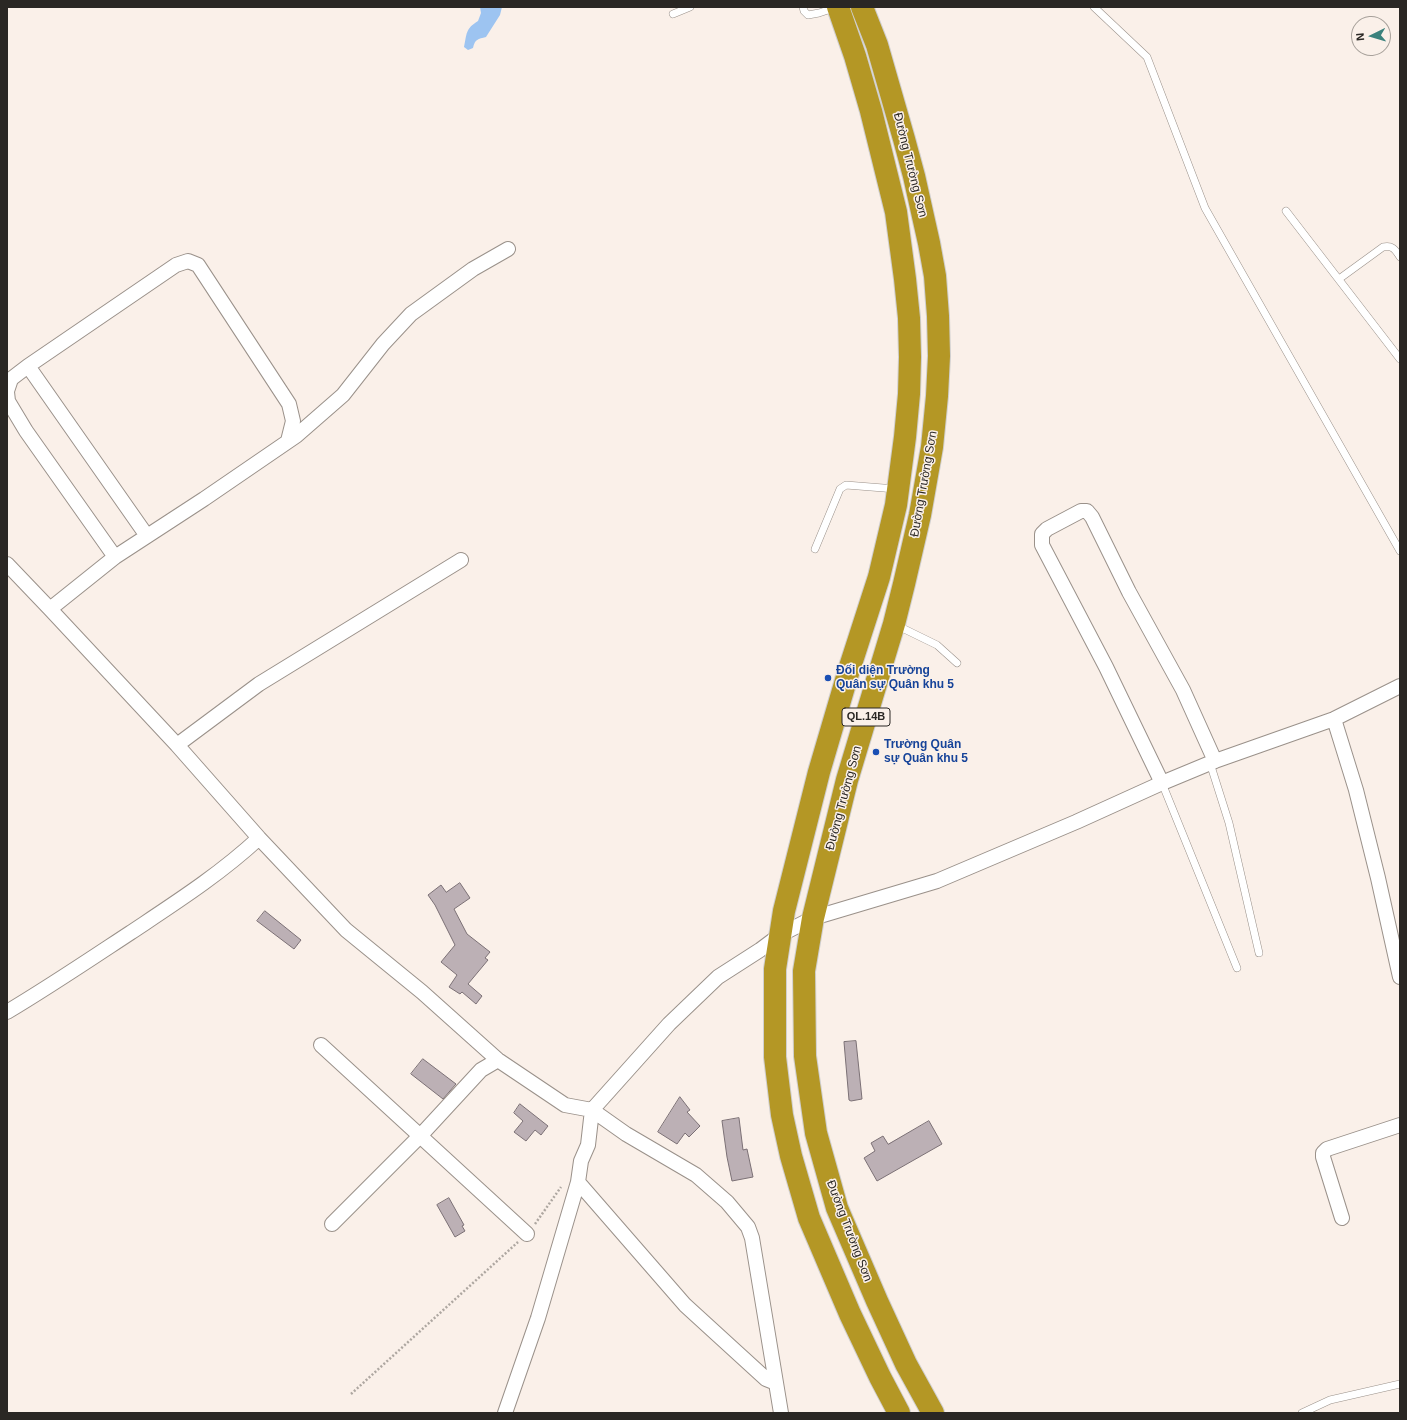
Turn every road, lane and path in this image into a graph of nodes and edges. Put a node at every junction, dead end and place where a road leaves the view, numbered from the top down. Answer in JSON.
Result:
{"nodes":[{"id":1,"x":690,"y":7,"type":"edge"},
{"id":2,"x":803,"y":7,"type":"edge"},
{"id":3,"x":838,"y":7,"type":"edge"},
{"id":4,"x":862,"y":7,"type":"edge"},
{"id":5,"x":1094,"y":7,"type":"edge"},
{"id":6,"x":673,"y":14,"type":"dead end"},
{"id":7,"x":1286,"y":211,"type":"dead end"},
{"id":8,"x":508,"y":249,"type":"dead end"},
{"id":9,"x":1400,"y":257,"type":"edge"},
{"id":10,"x":1339,"y":278,"type":"junction"},
{"id":11,"x":1400,"y":359,"type":"edge"},
{"id":12,"x":28,"y":366,"type":"junction"},
{"id":13,"x":7,"y":392,"type":"edge"},
{"id":14,"x":288,"y":441,"type":"junction"},
{"id":15,"x":898,"y":489,"type":"junction"},
{"id":16,"x":147,"y":536,"type":"junction"},
{"id":17,"x":815,"y":549,"type":"dead end"},
{"id":18,"x":1400,"y":551,"type":"edge"},
{"id":19,"x":115,"y":557,"type":"junction"},
{"id":20,"x":461,"y":560,"type":"dead end"},
{"id":21,"x":7,"y":564,"type":"edge"},
{"id":22,"x":50,"y":609,"type":"junction"},
{"id":23,"x":894,"y":624,"type":"junction"},
{"id":24,"x":957,"y":663,"type":"dead end"},
{"id":25,"x":1400,"y":686,"type":"edge"},
{"id":26,"x":1334,"y":719,"type":"junction"},
{"id":27,"x":177,"y":745,"type":"junction"},
{"id":28,"x":1213,"y":762,"type":"junction"},
{"id":29,"x":1162,"y":783,"type":"junction"},
{"id":30,"x":259,"y":838,"type":"junction"},
{"id":31,"x":813,"y":918,"type":"junction"},
{"id":32,"x":780,"y":935,"type":"junction"},
{"id":33,"x":1259,"y":953,"type":"dead end"},
{"id":34,"x":1237,"y":968,"type":"dead end"},
{"id":35,"x":1400,"y":977,"type":"edge"},
{"id":36,"x":7,"y":1012,"type":"edge"},
{"id":37,"x":321,"y":1045,"type":"dead end"},
{"id":38,"x":498,"y":1060,"type":"junction"},
{"id":39,"x":592,"y":1110,"type":"junction"},
{"id":40,"x":1400,"y":1125,"type":"edge"},
{"id":41,"x":421,"y":1135,"type":"junction"},
{"id":42,"x":578,"y":1182,"type":"junction"},
{"id":43,"x":563,"y":1185,"type":"dead end"},
{"id":44,"x":1342,"y":1218,"type":"dead end"},
{"id":45,"x":332,"y":1224,"type":"dead end"},
{"id":46,"x":527,"y":1234,"type":"junction"},
{"id":47,"x":776,"y":1383,"type":"junction"},
{"id":48,"x":1400,"y":1384,"type":"edge"},
{"id":49,"x":351,"y":1394,"type":"dead end"},
{"id":50,"x":505,"y":1413,"type":"edge"},
{"id":51,"x":781,"y":1413,"type":"edge"},
{"id":52,"x":899,"y":1413,"type":"edge"},
{"id":53,"x":933,"y":1413,"type":"edge"},
{"id":54,"x":1302,"y":1413,"type":"edge"}],
"edges":[{"from":1,"to":6,"type":"lane"},
{"from":2,"to":3,"type":"lane"},
{"from":3,"to":15,"type":"highway","name":"Đường Trường Sơn","number":"QL.14B"},
{"from":4,"to":23,"type":"highway","name":"Đường Trường Sơn","number":"QL.14B"},
{"from":5,"to":18,"type":"lane"},
{"from":7,"to":10,"type":"lane"},
{"from":8,"to":14,"type":"street"},
{"from":9,"to":10,"type":"lane"},
{"from":10,"to":11,"type":"lane"},
{"from":12,"to":13,"type":"street"},
{"from":12,"to":14,"type":"street"},
{"from":12,"to":16,"type":"street"},
{"from":13,"to":19,"type":"street"},
{"from":14,"to":16,"type":"street"},
{"from":15,"to":17,"type":"lane"},
{"from":15,"to":32,"type":"highway","name":"Đường Trường Sơn","number":"QL.14B"},
{"from":16,"to":19,"type":"street"},
{"from":19,"to":22,"type":"street"},
{"from":20,"to":27,"type":"street"},
{"from":21,"to":22,"type":"street"},
{"from":22,"to":27,"type":"street"},
{"from":23,"to":24,"type":"lane"},
{"from":23,"to":31,"type":"highway","name":"Đường Trường Sơn","number":"QL.14B"},
{"from":25,"to":26,"type":"street"},
{"from":26,"to":28,"type":"street"},
{"from":26,"to":35,"type":"street"},
{"from":27,"to":30,"type":"street"},
{"from":28,"to":29,"type":"street"},
{"from":28,"to":29,"type":"street"},
{"from":28,"to":33,"type":"lane"},
{"from":29,"to":31,"type":"street"},
{"from":29,"to":34,"type":"lane"},
{"from":30,"to":36,"type":"street"},
{"from":30,"to":38,"type":"street"},
{"from":31,"to":32,"type":"street"},
{"from":31,"to":53,"type":"highway","name":"Đường Trường Sơn","number":"QL.14B"},
{"from":32,"to":39,"type":"street"},
{"from":32,"to":52,"type":"highway","name":"Đường Trường Sơn","number":"QL.14B"},
{"from":37,"to":41,"type":"street"},
{"from":38,"to":39,"type":"street"},
{"from":38,"to":41,"type":"street"},
{"from":39,"to":42,"type":"street"},
{"from":39,"to":47,"type":"street"},
{"from":40,"to":44,"type":"street"},
{"from":41,"to":45,"type":"street"},
{"from":41,"to":46,"type":"street"},
{"from":42,"to":47,"type":"street"},
{"from":42,"to":50,"type":"street"},
{"from":43,"to":46,"type":"path"},
{"from":46,"to":49,"type":"path"},
{"from":47,"to":51,"type":"street"},
{"from":48,"to":54,"type":"lane"}]}
